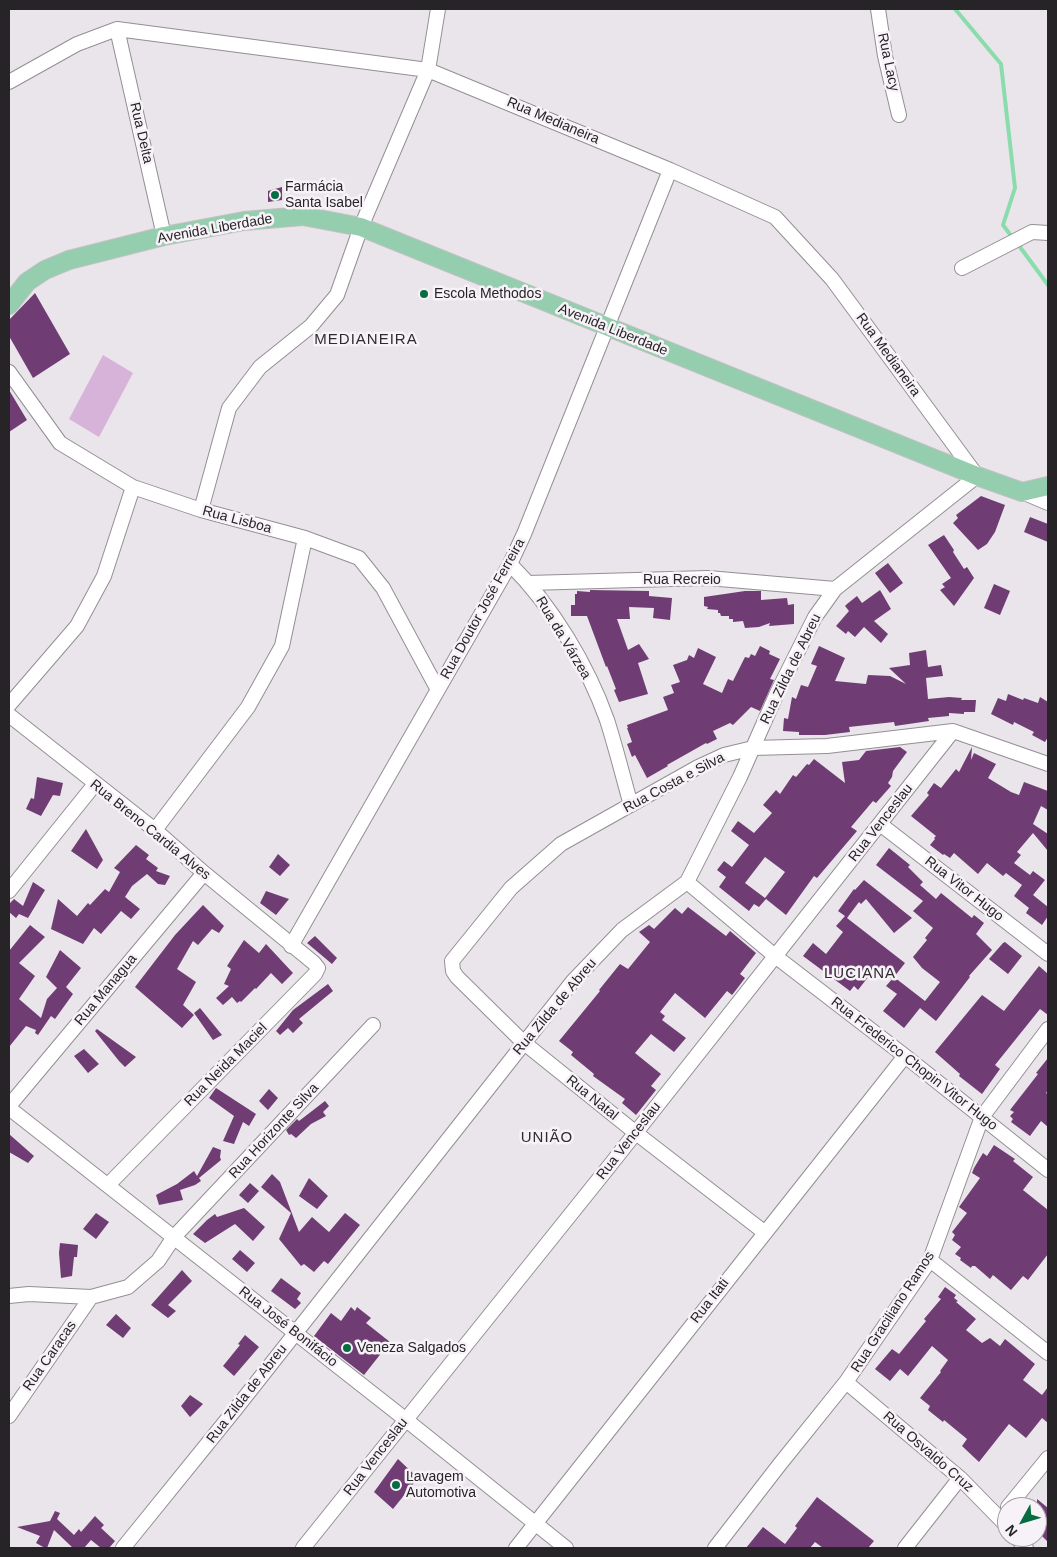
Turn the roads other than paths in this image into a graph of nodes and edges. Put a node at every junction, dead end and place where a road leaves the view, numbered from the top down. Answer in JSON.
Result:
{"nodes":[{"id":1,"x":438,"y":9,"type":"edge"},
{"id":2,"x":878,"y":9,"type":"edge"},
{"id":3,"x":117,"y":29,"type":"junction"},
{"id":4,"x":428,"y":70,"type":"junction"},
{"id":5,"x":9,"y":82,"type":"edge"},
{"id":6,"x":899,"y":115,"type":"dead end"},
{"id":7,"x":670,"y":170,"type":"junction"},
{"id":8,"x":361,"y":227,"type":"junction"},
{"id":9,"x":1048,"y":233,"type":"edge"},
{"id":10,"x":164,"y":236,"type":"junction"},
{"id":11,"x":962,"y":268,"type":"dead end"},
{"id":12,"x":9,"y":305,"type":"edge"},
{"id":13,"x":606,"y":327,"type":"junction"},
{"id":14,"x":9,"y":372,"type":"edge"},
{"id":15,"x":977,"y":476,"type":"junction"},
{"id":16,"x":1048,"y":486,"type":"edge"},
{"id":17,"x":133,"y":487,"type":"junction"},
{"id":18,"x":1022,"y":492,"type":"junction"},
{"id":19,"x":1048,"y":503,"type":"edge"},
{"id":20,"x":202,"y":510,"type":"junction"},
{"id":21,"x":305,"y":538,"type":"junction"},
{"id":22,"x":510,"y":564,"type":"junction"},
{"id":23,"x":528,"y":582,"type":"junction"},
{"id":24,"x":835,"y":588,"type":"junction"},
{"id":25,"x":438,"y":690,"type":"junction"},
{"id":26,"x":9,"y":705,"type":"edge"},
{"id":27,"x":9,"y":715,"type":"edge"},
{"id":28,"x":953,"y":731,"type":"junction"},
{"id":29,"x":753,"y":748,"type":"junction"},
{"id":30,"x":1048,"y":764,"type":"edge"},
{"id":31,"x":95,"y":784,"type":"junction"},
{"id":32,"x":631,"y":805,"type":"junction"},
{"id":33,"x":880,"y":824,"type":"junction"},
{"id":34,"x":154,"y":830,"type":"junction"},
{"id":35,"x":204,"y":873,"type":"junction"},
{"id":36,"x":687,"y":882,"type":"junction"},
{"id":37,"x":9,"y":891,"type":"edge"},
{"id":38,"x":291,"y":946,"type":"junction"},
{"id":39,"x":1048,"y":954,"type":"edge"},
{"id":40,"x":775,"y":956,"type":"junction"},
{"id":41,"x":453,"y":971,"type":"joint"},
{"id":42,"x":373,"y":1025,"type":"dead end"},
{"id":43,"x":1048,"y":1029,"type":"edge"},
{"id":44,"x":523,"y":1042,"type":"junction"},
{"id":45,"x":905,"y":1056,"type":"junction"},
{"id":46,"x":9,"y":1107,"type":"edge"},
{"id":47,"x":982,"y":1118,"type":"junction"},
{"id":48,"x":636,"y":1133,"type":"junction"},
{"id":49,"x":1048,"y":1170,"type":"edge"},
{"id":50,"x":108,"y":1185,"type":"junction"},
{"id":51,"x":764,"y":1232,"type":"junction"},
{"id":52,"x":174,"y":1237,"type":"junction"},
{"id":53,"x":930,"y":1260,"type":"junction"},
{"id":54,"x":9,"y":1296,"type":"edge"},
{"id":55,"x":91,"y":1297,"type":"junction"},
{"id":56,"x":295,"y":1333,"type":"junction"},
{"id":57,"x":1048,"y":1353,"type":"edge"},
{"id":58,"x":846,"y":1382,"type":"junction"},
{"id":59,"x":9,"y":1416,"type":"edge"},
{"id":60,"x":405,"y":1419,"type":"junction"},
{"id":61,"x":1048,"y":1458,"type":"edge"},
{"id":62,"x":960,"y":1478,"type":"junction"},
{"id":63,"x":1018,"y":1497,"type":"edge"},
{"id":64,"x":997,"y":1508,"type":"edge"},
{"id":65,"x":535,"y":1524,"type":"junction"},
{"id":66,"x":122,"y":1548,"type":"edge"},
{"id":67,"x":303,"y":1548,"type":"edge"},
{"id":68,"x":516,"y":1548,"type":"edge"},
{"id":69,"x":566,"y":1548,"type":"edge"},
{"id":70,"x":715,"y":1548,"type":"edge"},
{"id":71,"x":905,"y":1548,"type":"edge"}],
"edges":[{"from":1,"to":4,"type":"street"},
{"from":2,"to":6,"type":"street","name":"Rua Lacy"},
{"from":3,"to":4,"type":"street","name":"Rua Medianeira"},
{"from":3,"to":5,"type":"street","name":"Rua Medianeira"},
{"from":3,"to":10,"type":"street","name":"Rua Delta"},
{"from":4,"to":7,"type":"street","name":"Rua Medianeira"},
{"from":4,"to":8,"type":"street"},
{"from":7,"to":13,"type":"street","name":"Rua Doutor José Ferreira"},
{"from":7,"to":15,"type":"street","name":"Rua Medianeira"},
{"from":8,"to":10,"type":"main road","name":"Avenida Liberdade"},
{"from":8,"to":13,"type":"main road","name":"Avenida Liberdade"},
{"from":8,"to":20,"type":"street"},
{"from":9,"to":11,"type":"street"},
{"from":10,"to":12,"type":"main road","name":"Avenida Liberdade"},
{"from":13,"to":15,"type":"main road","name":"Avenida Liberdade"},
{"from":13,"to":22,"type":"street","name":"Rua Doutor José Ferreira"},
{"from":14,"to":17,"type":"street","name":"Rua Lisboa"},
{"from":15,"to":18,"type":"main road","name":"Avenida Liberdade"},
{"from":15,"to":24,"type":"street","name":"Rua Zilda de Abreu"},
{"from":16,"to":18,"type":"main road"},
{"from":17,"to":20,"type":"street","name":"Rua Lisboa"},
{"from":17,"to":26,"type":"street"},
{"from":18,"to":19,"type":"street"},
{"from":20,"to":21,"type":"street","name":"Rua Lisboa"},
{"from":21,"to":25,"type":"street","name":"Rua Lisboa"},
{"from":21,"to":34,"type":"street"},
{"from":22,"to":23,"type":"street","name":"Rua da Várzea"},
{"from":22,"to":25,"type":"street","name":"Rua Doutor José Ferreira"},
{"from":23,"to":24,"type":"street","name":"Rua Recreio"},
{"from":23,"to":32,"type":"street","name":"Rua da Várzea"},
{"from":24,"to":29,"type":"street","name":"Rua Zilda de Abreu"},
{"from":25,"to":38,"type":"street","name":"Rua Doutor José Ferreira"},
{"from":27,"to":31,"type":"street","name":"Rua Breno Cardia Alves"},
{"from":28,"to":29,"type":"street","name":"Rua Costa e Silva"},
{"from":28,"to":30,"type":"street","name":"Rua Costa e Silva"},
{"from":28,"to":33,"type":"street","name":"Rua Venceslau"},
{"from":29,"to":32,"type":"street","name":"Rua Costa e Silva"},
{"from":29,"to":36,"type":"street","name":"Rua Zilda de Abreu"},
{"from":31,"to":34,"type":"street","name":"Rua Breno Cardia Alves"},
{"from":31,"to":37,"type":"street"},
{"from":32,"to":41,"type":"street","name":"Rua Costa e Silva"},
{"from":33,"to":39,"type":"street","name":"Rua Vitor Hugo"},
{"from":33,"to":40,"type":"street","name":"Rua Venceslau"},
{"from":34,"to":35,"type":"street","name":"Rua Breno Cardia Alves"},
{"from":35,"to":38,"type":"street","name":"Rua Breno Cardia Alves"},
{"from":35,"to":46,"type":"street","name":"Rua Managua"},
{"from":36,"to":40,"type":"street","name":"Rua Frederico Chopin Vitor Hugo"},
{"from":36,"to":44,"type":"street","name":"Rua Zilda de Abreu"},
{"from":38,"to":50,"type":"street","name":"Rua Neida Maciel"},
{"from":40,"to":45,"type":"street","name":"Rua Frederico Chopin Vitor Hugo"},
{"from":40,"to":48,"type":"street","name":"Rua Venceslau"},
{"from":41,"to":44,"type":"street","name":"Rua Natal"},
{"from":42,"to":52,"type":"street","name":"Rua Horizonte Silva"},
{"from":43,"to":47,"type":"street","name":"Rua Graciliano Ramos"},
{"from":44,"to":48,"type":"street","name":"Rua Natal"},
{"from":44,"to":56,"type":"street","name":"Rua Zilda de Abreu"},
{"from":45,"to":47,"type":"street","name":"Rua Frederico Chopin Vitor Hugo"},
{"from":45,"to":51,"type":"street","name":"Rua Itati"},
{"from":46,"to":50,"type":"street","name":"Rua José Bonifácio"},
{"from":47,"to":49,"type":"street","name":"Rua Frederico Chopin Vitor Hugo"},
{"from":47,"to":53,"type":"street","name":"Rua Graciliano Ramos"},
{"from":48,"to":51,"type":"street","name":"Rua Natal"},
{"from":48,"to":60,"type":"street","name":"Rua Venceslau"},
{"from":50,"to":52,"type":"street","name":"Rua José Bonifácio"},
{"from":51,"to":65,"type":"street","name":"Rua Itati"},
{"from":52,"to":55,"type":"street","name":"Rua Horizonte Silva"},
{"from":52,"to":56,"type":"street","name":"Rua José Bonifácio"},
{"from":53,"to":57,"type":"street"},
{"from":53,"to":58,"type":"street","name":"Rua Graciliano Ramos"},
{"from":54,"to":55,"type":"street","name":"Rua Horizonte Silva"},
{"from":55,"to":59,"type":"street","name":"Rua Caracas"},
{"from":56,"to":60,"type":"street","name":"Rua José Bonifácio"},
{"from":56,"to":66,"type":"street","name":"Rua Zilda de Abreu"},
{"from":58,"to":62,"type":"street","name":"Rua Osvaldo Cruz"},
{"from":58,"to":70,"type":"street","name":"Rua Graciliano Ramos"},
{"from":60,"to":65,"type":"street","name":"Rua José Bonifácio"},
{"from":60,"to":67,"type":"street","name":"Rua Venceslau"},
{"from":61,"to":63,"type":"street"},
{"from":62,"to":64,"type":"street","name":"Rua Osvaldo Cruz"},
{"from":62,"to":71,"type":"street"},
{"from":65,"to":68,"type":"street","name":"Rua Itati"},
{"from":65,"to":69,"type":"street","name":"Rua José Bonifácio"}]}
